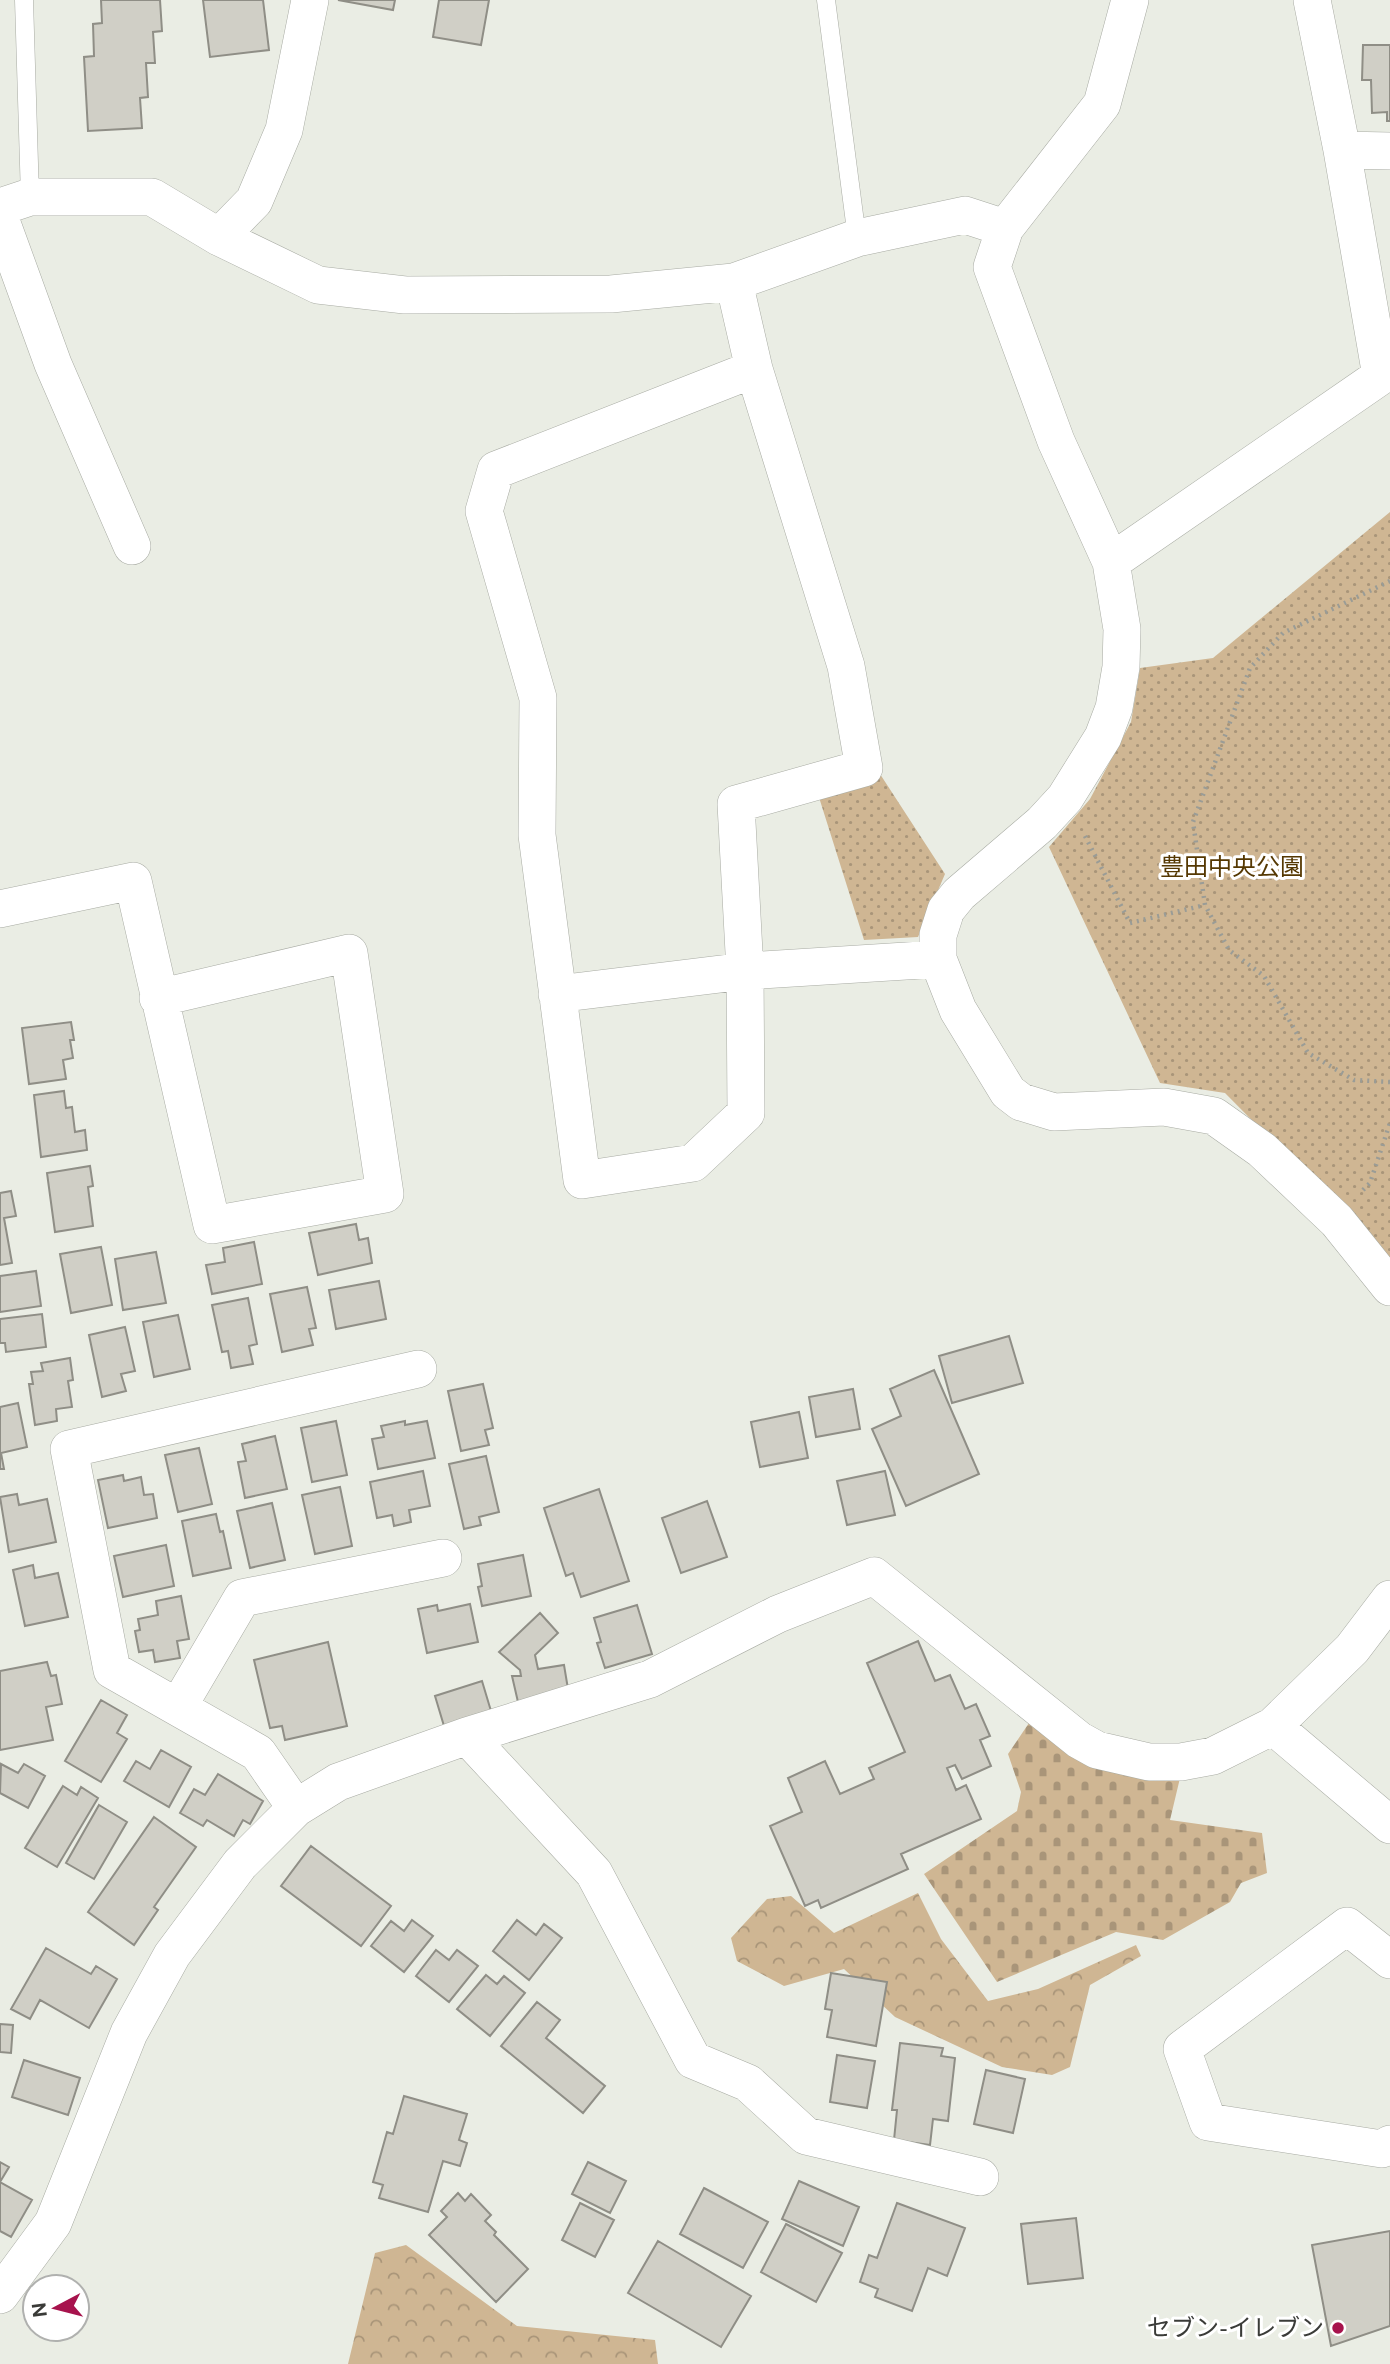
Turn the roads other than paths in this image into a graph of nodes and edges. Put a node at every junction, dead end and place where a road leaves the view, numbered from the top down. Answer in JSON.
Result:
{"nodes":[{"id":1,"x":24,"y":0,"type":"edge"},
{"id":2,"x":310,"y":0,"type":"edge"},
{"id":3,"x":826,"y":0,"type":"edge"},
{"id":4,"x":1129,"y":0,"type":"edge"},
{"id":5,"x":1312,"y":0,"type":"edge"},
{"id":6,"x":1342,"y":150,"type":"junction"},
{"id":7,"x":1390,"y":151,"type":"edge"},
{"id":8,"x":15,"y":202,"type":"edge"},
{"id":9,"x":0,"y":218,"type":"edge"},
{"id":10,"x":1004,"y":228,"type":"junction"},
{"id":11,"x":219,"y":237,"type":"junction"},
{"id":12,"x":857,"y":238,"type":"junction"},
{"id":13,"x":734,"y":282,"type":"junction"},
{"id":14,"x":754,"y":369,"type":"junction"},
{"id":15,"x":132,"y":545,"type":"dead end"},
{"id":16,"x":1111,"y":562,"type":"junction"},
{"id":17,"x":0,"y":909,"type":"edge"},
{"id":18,"x":939,"y":959,"type":"junction"},
{"id":19,"x":745,"y":971,"type":"junction"},
{"id":20,"x":557,"y":994,"type":"junction"},
{"id":21,"x":158,"y":998,"type":"junction"},
{"id":22,"x":1390,"y":1287,"type":"edge"},
{"id":23,"x":418,"y":1368,"type":"dead end"},
{"id":24,"x":443,"y":1558,"type":"dead end"},
{"id":25,"x":1390,"y":1599,"type":"edge"},
{"id":26,"x":178,"y":1707,"type":"junction"},
{"id":27,"x":1273,"y":1726,"type":"junction"},
{"id":28,"x":467,"y":1736,"type":"junction"},
{"id":29,"x":296,"y":1808,"type":"junction"},
{"id":30,"x":1390,"y":1825,"type":"edge"},
{"id":31,"x":1390,"y":1960,"type":"edge"},
{"id":32,"x":1390,"y":2144,"type":"edge"},
{"id":33,"x":980,"y":2177,"type":"dead end"},
{"id":34,"x":0,"y":2295,"type":"edge"}],
"edges":[{"from":1,"to":8,"type":"lane"},
{"from":2,"to":11,"type":"street"},
{"from":3,"to":12,"type":"lane"},
{"from":4,"to":10,"type":"street"},
{"from":5,"to":6,"type":"street"},
{"from":6,"to":7,"type":"street"},
{"from":6,"to":16,"type":"street"},
{"from":8,"to":11,"type":"street"},
{"from":9,"to":15,"type":"street"},
{"from":10,"to":12,"type":"street"},
{"from":10,"to":16,"type":"street"},
{"from":11,"to":13,"type":"street"},
{"from":12,"to":13,"type":"street"},
{"from":13,"to":14,"type":"street"},
{"from":14,"to":19,"type":"street"},
{"from":14,"to":20,"type":"street"},
{"from":16,"to":18,"type":"street"},
{"from":17,"to":21,"type":"street"},
{"from":18,"to":19,"type":"street"},
{"from":18,"to":22,"type":"street"},
{"from":19,"to":20,"type":"street"},
{"from":19,"to":20,"type":"street"},
{"from":21,"to":21,"type":"street"},
{"from":23,"to":26,"type":"street"},
{"from":24,"to":26,"type":"street"},
{"from":25,"to":27,"type":"street"},
{"from":26,"to":29,"type":"street"},
{"from":27,"to":28,"type":"street"},
{"from":27,"to":30,"type":"street"},
{"from":28,"to":29,"type":"street"},
{"from":28,"to":33,"type":"street"},
{"from":29,"to":34,"type":"street"},
{"from":31,"to":32,"type":"street"}]}
